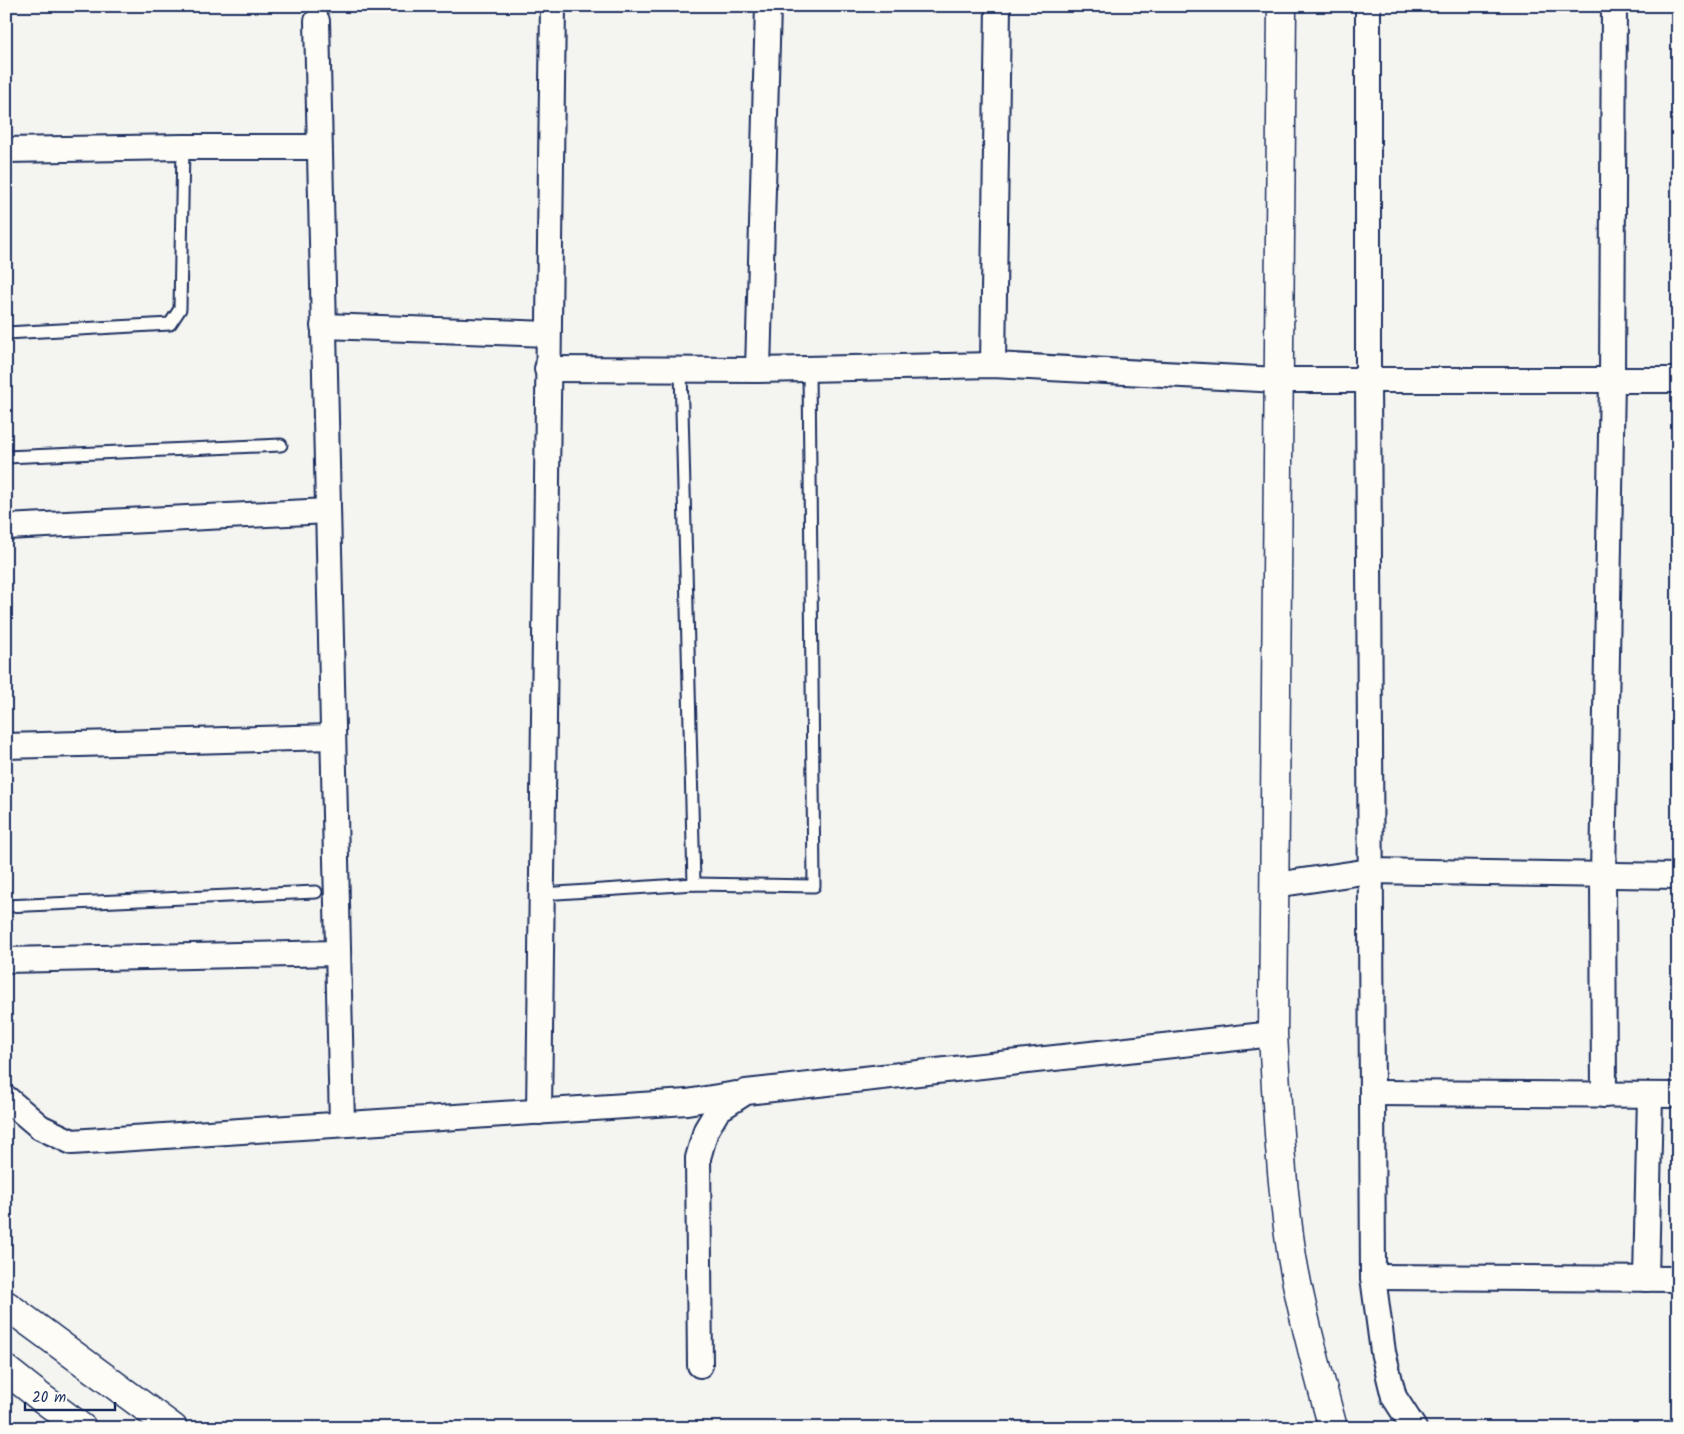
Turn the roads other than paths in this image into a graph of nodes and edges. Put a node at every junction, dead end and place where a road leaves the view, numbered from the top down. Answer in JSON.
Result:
{"nodes":[{"id":1,"x":553,"y":6,"type":"edge"},
{"id":2,"x":768,"y":6,"type":"edge"},
{"id":3,"x":998,"y":6,"type":"edge"},
{"id":4,"x":1282,"y":6,"type":"edge"},
{"id":5,"x":1368,"y":6,"type":"edge"},
{"id":6,"x":1614,"y":6,"type":"edge"},
{"id":7,"x":316,"y":21,"type":"dead end"},
{"id":8,"x":183,"y":147,"type":"junction"},
{"id":9,"x":319,"y":147,"type":"junction"},
{"id":10,"x":6,"y":150,"type":"edge"},
{"id":11,"x":323,"y":326,"type":"junction"},
{"id":12,"x":6,"y":333,"type":"edge"},
{"id":13,"x":548,"y":334,"type":"junction"},
{"id":14,"x":993,"y":365,"type":"junction"},
{"id":15,"x":548,"y":369,"type":"junction"},
{"id":16,"x":809,"y":369,"type":"junction"},
{"id":17,"x":681,"y":370,"type":"junction"},
{"id":18,"x":758,"y":370,"type":"junction"},
{"id":19,"x":1279,"y":380,"type":"junction"},
{"id":20,"x":1368,"y":380,"type":"junction"},
{"id":21,"x":1612,"y":380,"type":"junction"},
{"id":22,"x":1678,"y":380,"type":"edge"},
{"id":23,"x":281,"y":445,"type":"dead end"},
{"id":24,"x":6,"y":457,"type":"edge"},
{"id":25,"x":328,"y":511,"type":"junction"},
{"id":26,"x":6,"y":527,"type":"edge"},
{"id":27,"x":333,"y":737,"type":"junction"},
{"id":28,"x":6,"y":746,"type":"edge"},
{"id":29,"x":1370,"y":872,"type":"junction"},
{"id":30,"x":1603,"y":875,"type":"junction"},
{"id":31,"x":1678,"y":876,"type":"edge"},
{"id":32,"x":694,"y":884,"type":"junction"},
{"id":33,"x":1275,"y":885,"type":"junction"},
{"id":34,"x":316,"y":892,"type":"dead end"},
{"id":35,"x":542,"y":894,"type":"junction"},
{"id":36,"x":6,"y":906,"type":"edge"},
{"id":37,"x":338,"y":953,"type":"junction"},
{"id":38,"x":6,"y":960,"type":"edge"},
{"id":39,"x":1273,"y":1034,"type":"junction"},
{"id":40,"x":746,"y":1092,"type":"junction"},
{"id":41,"x":1372,"y":1093,"type":"junction"},
{"id":42,"x":1604,"y":1095,"type":"junction"},
{"id":43,"x":1650,"y":1095,"type":"junction"},
{"id":44,"x":1678,"y":1095,"type":"edge"},
{"id":45,"x":6,"y":1098,"type":"edge"},
{"id":46,"x":539,"y":1112,"type":"junction"},
{"id":47,"x":342,"y":1124,"type":"junction"},
{"id":48,"x":1373,"y":1277,"type":"junction"},
{"id":49,"x":1646,"y":1279,"type":"junction"},
{"id":50,"x":1678,"y":1279,"type":"edge"},
{"id":51,"x":6,"y":1305,"type":"edge"},
{"id":52,"x":700,"y":1366,"type":"dead end"},
{"id":53,"x":6,"y":1370,"type":"edge"},
{"id":54,"x":82,"y":1428,"type":"edge"},
{"id":55,"x":173,"y":1428,"type":"edge"},
{"id":56,"x":1333,"y":1428,"type":"edge"},
{"id":57,"x":1414,"y":1428,"type":"edge"}],
"edges":[{"from":1,"to":13,"type":"street"},
{"from":2,"to":18,"type":"street"},
{"from":3,"to":14,"type":"street"},
{"from":4,"to":19,"type":"main road"},
{"from":5,"to":20,"type":"street"},
{"from":6,"to":21,"type":"street"},
{"from":7,"to":9,"type":"street"},
{"from":8,"to":9,"type":"street"},
{"from":8,"to":10,"type":"street"},
{"from":8,"to":12,"type":"lane"},
{"from":9,"to":11,"type":"street"},
{"from":11,"to":13,"type":"street"},
{"from":11,"to":25,"type":"street"},
{"from":13,"to":15,"type":"street"},
{"from":14,"to":16,"type":"street"},
{"from":14,"to":19,"type":"street"},
{"from":15,"to":17,"type":"street"},
{"from":15,"to":35,"type":"street"},
{"from":16,"to":18,"type":"street"},
{"from":16,"to":32,"type":"lane"},
{"from":17,"to":18,"type":"street"},
{"from":17,"to":32,"type":"lane"},
{"from":19,"to":20,"type":"street"},
{"from":19,"to":33,"type":"main road"},
{"from":20,"to":21,"type":"street"},
{"from":20,"to":29,"type":"street"},
{"from":21,"to":22,"type":"street"},
{"from":21,"to":30,"type":"street"},
{"from":23,"to":24,"type":"lane"},
{"from":25,"to":26,"type":"street"},
{"from":25,"to":27,"type":"street"},
{"from":27,"to":28,"type":"street"},
{"from":27,"to":37,"type":"street"},
{"from":29,"to":30,"type":"street"},
{"from":29,"to":33,"type":"street"},
{"from":29,"to":41,"type":"street"},
{"from":30,"to":31,"type":"street"},
{"from":30,"to":42,"type":"street"},
{"from":32,"to":35,"type":"lane"},
{"from":33,"to":39,"type":"main road"},
{"from":34,"to":36,"type":"lane"},
{"from":35,"to":46,"type":"street"},
{"from":37,"to":38,"type":"street"},
{"from":37,"to":47,"type":"street"},
{"from":39,"to":40,"type":"street"},
{"from":39,"to":56,"type":"main road"},
{"from":40,"to":46,"type":"street"},
{"from":40,"to":52,"type":"street"},
{"from":41,"to":42,"type":"street"},
{"from":41,"to":48,"type":"street"},
{"from":42,"to":43,"type":"street"},
{"from":43,"to":44,"type":"street"},
{"from":43,"to":49,"type":"street"},
{"from":45,"to":47,"type":"street"},
{"from":46,"to":47,"type":"street"},
{"from":48,"to":49,"type":"street"},
{"from":48,"to":57,"type":"street"},
{"from":49,"to":50,"type":"street"},
{"from":51,"to":55,"type":"main road"},
{"from":53,"to":54,"type":"main road"}]}
